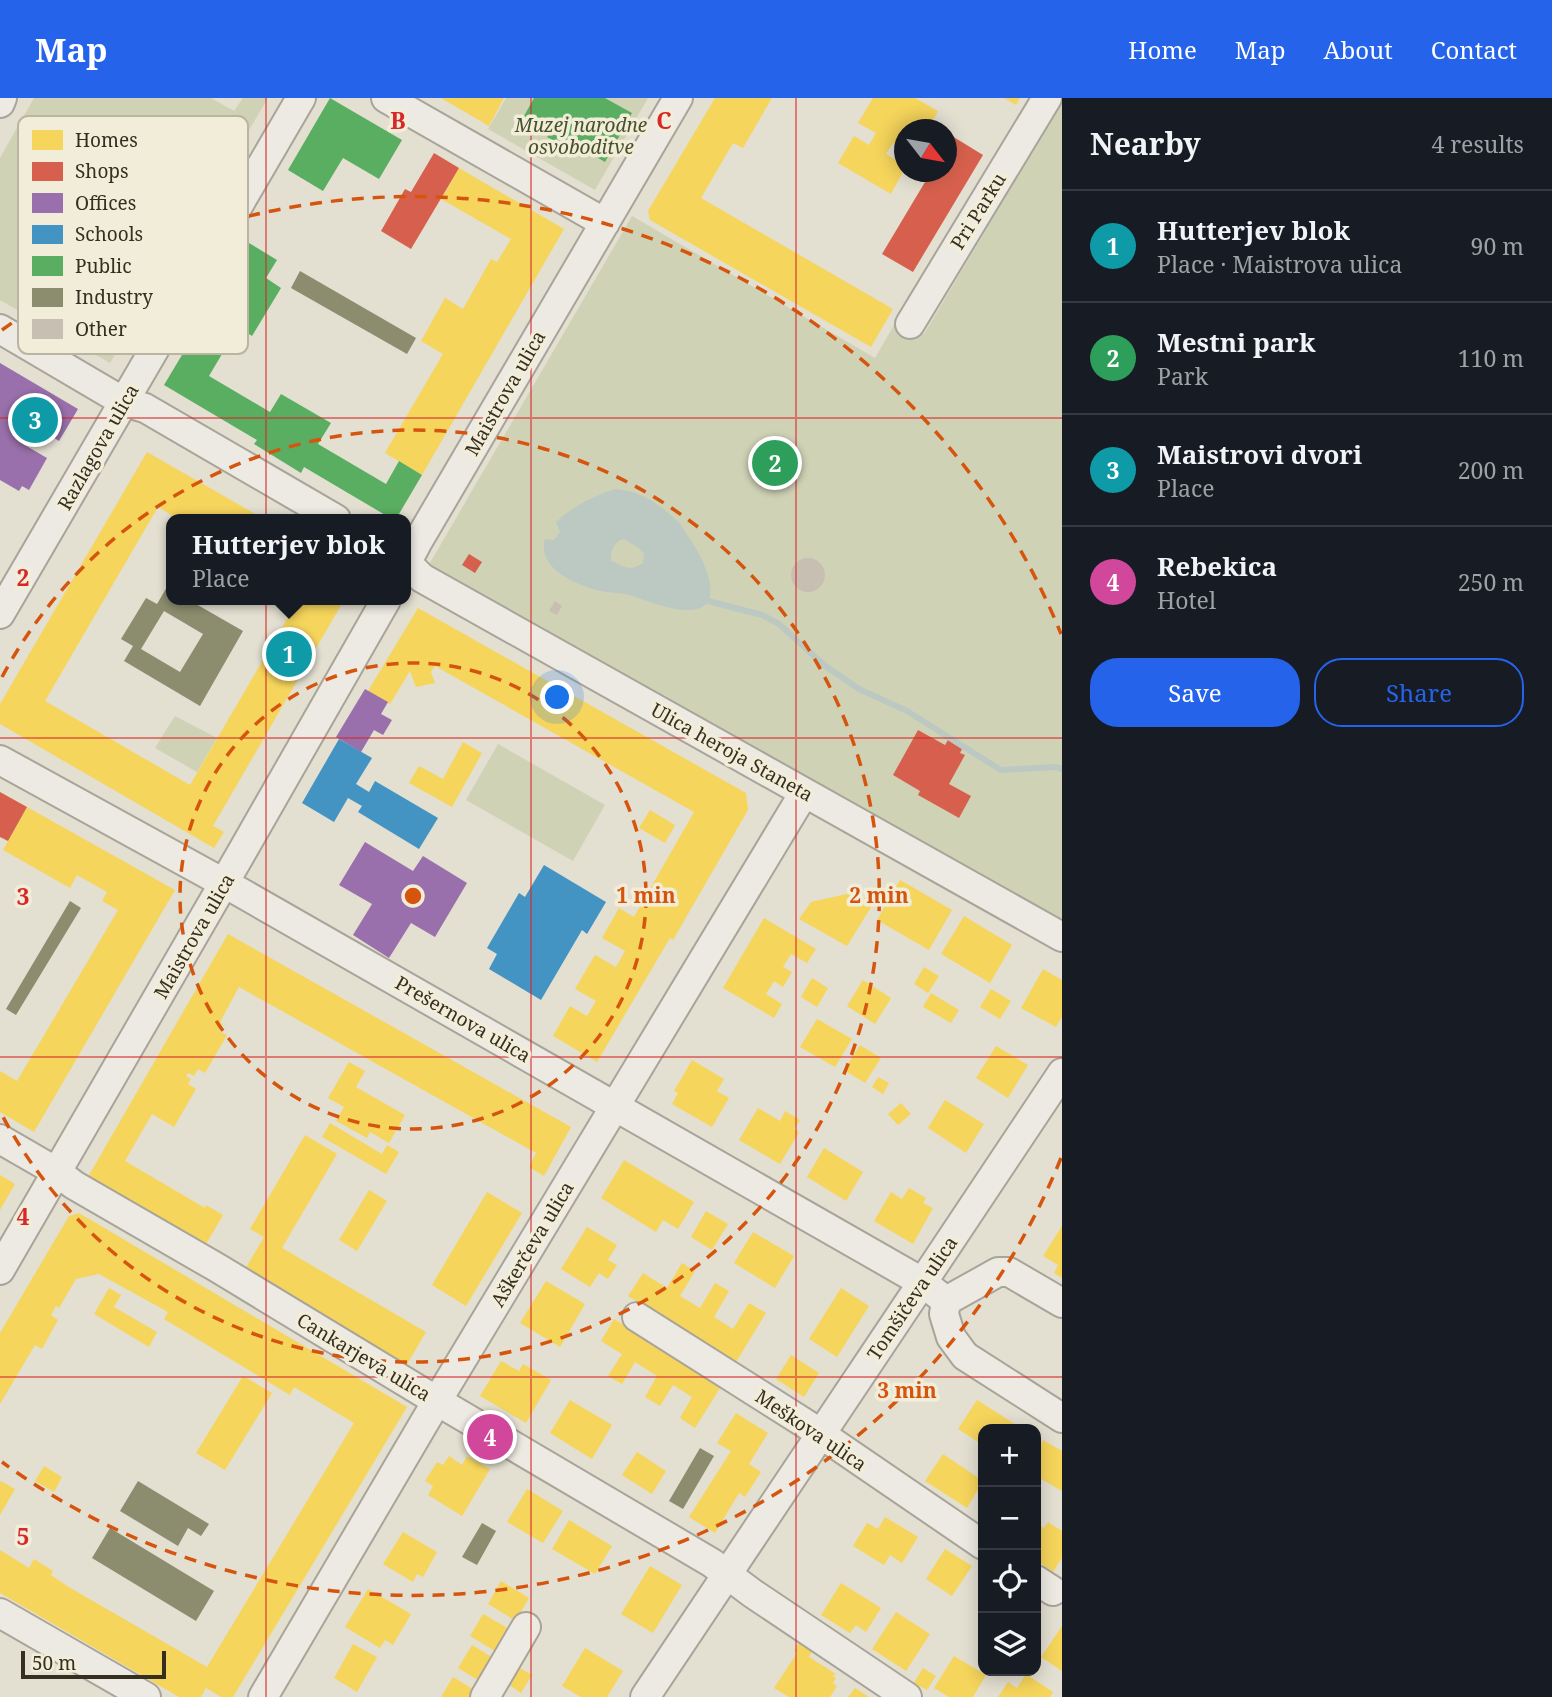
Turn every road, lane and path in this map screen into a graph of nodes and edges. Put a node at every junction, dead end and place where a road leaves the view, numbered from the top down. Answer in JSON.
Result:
{"nodes":[{"id":1,"x":2,"y":98,"type":"edge"},
{"id":2,"x":301,"y":98,"type":"edge"},
{"id":3,"x":386,"y":98,"type":"edge"},
{"id":4,"x":678,"y":98,"type":"edge"},
{"id":5,"x":1047,"y":98,"type":"edge"},
{"id":6,"x":0,"y":103,"type":"edge"},
{"id":7,"x":248,"y":189,"type":"edge"},
{"id":8,"x":605,"y":223,"type":"junction"},
{"id":9,"x":909,"y":324,"type":"dead end"},
{"id":10,"x":0,"y":329,"type":"edge"},
{"id":11,"x":18,"y":339,"type":"edge"},
{"id":12,"x":43,"y":354,"type":"edge"},
{"id":13,"x":151,"y":354,"type":"edge"},
{"id":14,"x":124,"y":401,"type":"junction"},
{"id":15,"x":327,"y":514,"type":"edge"},
{"id":16,"x":411,"y":553,"type":"edge"},
{"id":17,"x":411,"y":568,"type":"edge"},
{"id":18,"x":383,"y":605,"type":"edge"},
{"id":19,"x":0,"y":614,"type":"edge"},
{"id":20,"x":0,"y":760,"type":"edge"},
{"id":21,"x":804,"y":793,"type":"junction"},
{"id":22,"x":224,"y":883,"type":"junction"},
{"id":23,"x":1062,"y":937,"type":"edge"},
{"id":24,"x":1062,"y":1073,"type":"edge"},
{"id":25,"x":616,"y":1107,"type":"junction"},
{"id":26,"x":0,"y":1139,"type":"edge"},
{"id":27,"x":57,"y":1172,"type":"junction"},
{"id":28,"x":0,"y":1270,"type":"edge"},
{"id":29,"x":922,"y":1282,"type":"junction"},
{"id":30,"x":946,"y":1301,"type":"junction"},
{"id":31,"x":1062,"y":1303,"type":"edge"},
{"id":32,"x":637,"y":1317,"type":"dead end"},
{"id":33,"x":437,"y":1401,"type":"junction"},
{"id":34,"x":1062,"y":1418,"type":"edge"},
{"id":35,"x":822,"y":1435,"type":"junction"},
{"id":36,"x":978,"y":1542,"type":"edge"},
{"id":37,"x":728,"y":1574,"type":"junction"},
{"id":38,"x":0,"y":1613,"type":"edge"},
{"id":39,"x":526,"y":1627,"type":"dead end"},
{"id":40,"x":146,"y":1697,"type":"edge"},
{"id":41,"x":263,"y":1697,"type":"edge"},
{"id":42,"x":485,"y":1697,"type":"edge"},
{"id":43,"x":645,"y":1697,"type":"edge"},
{"id":44,"x":907,"y":1697,"type":"edge"}],
"edges":[{"from":1,"to":6,"type":"street"},
{"from":2,"to":7,"type":"street","name":"Razlagova ulica"},
{"from":3,"to":8,"type":"street"},
{"from":4,"to":8,"type":"street","name":"Maistrova ulica"},
{"from":5,"to":9,"type":"street","name":"Pri Parku"},
{"from":8,"to":16,"type":"street","name":"Maistrova ulica"},
{"from":10,"to":11,"type":"street"},
{"from":12,"to":14,"type":"street"},
{"from":13,"to":14,"type":"street","name":"Razlagova ulica"},
{"from":14,"to":15,"type":"street"},
{"from":14,"to":19,"type":"street","name":"Razlagova ulica"},
{"from":17,"to":21,"type":"street","name":"Ulica heroja Staneta"},
{"from":18,"to":22,"type":"street","name":"Maistrova ulica"},
{"from":20,"to":22,"type":"street","name":"Prešernova ulica"},
{"from":21,"to":23,"type":"street","name":"Ulica heroja Staneta"},
{"from":21,"to":25,"type":"street","name":"Aškerčeva ulica"},
{"from":22,"to":25,"type":"street","name":"Prešernova ulica"},
{"from":22,"to":27,"type":"street","name":"Maistrova ulica"},
{"from":24,"to":29,"type":"street","name":"Tomšičeva ulica"},
{"from":25,"to":29,"type":"street","name":"Prešernova ulica"},
{"from":25,"to":33,"type":"street","name":"Aškerčeva ulica"},
{"from":26,"to":27,"type":"street","name":"Cankarjeva ulica"},
{"from":27,"to":28,"type":"street","name":"Maistrova ulica"},
{"from":27,"to":33,"type":"street","name":"Cankarjeva ulica"},
{"from":29,"to":30,"type":"street","name":"Prešernova ulica"},
{"from":29,"to":35,"type":"street","name":"Tomšičeva ulica"},
{"from":30,"to":31,"type":"street"},
{"from":30,"to":34,"type":"street"},
{"from":32,"to":35,"type":"street","name":"Meškova ulica"},
{"from":33,"to":37,"type":"street","name":"Cankarjeva ulica"},
{"from":33,"to":41,"type":"street","name":"Aškerčeva ulica"},
{"from":35,"to":36,"type":"street","name":"Meškova ulica"},
{"from":35,"to":37,"type":"street","name":"Tomšičeva ulica"},
{"from":37,"to":43,"type":"street","name":"Tomšičeva ulica"},
{"from":37,"to":44,"type":"street","name":"Cankarjeva ulica"},
{"from":38,"to":40,"type":"street"},
{"from":39,"to":42,"type":"street"}]}
